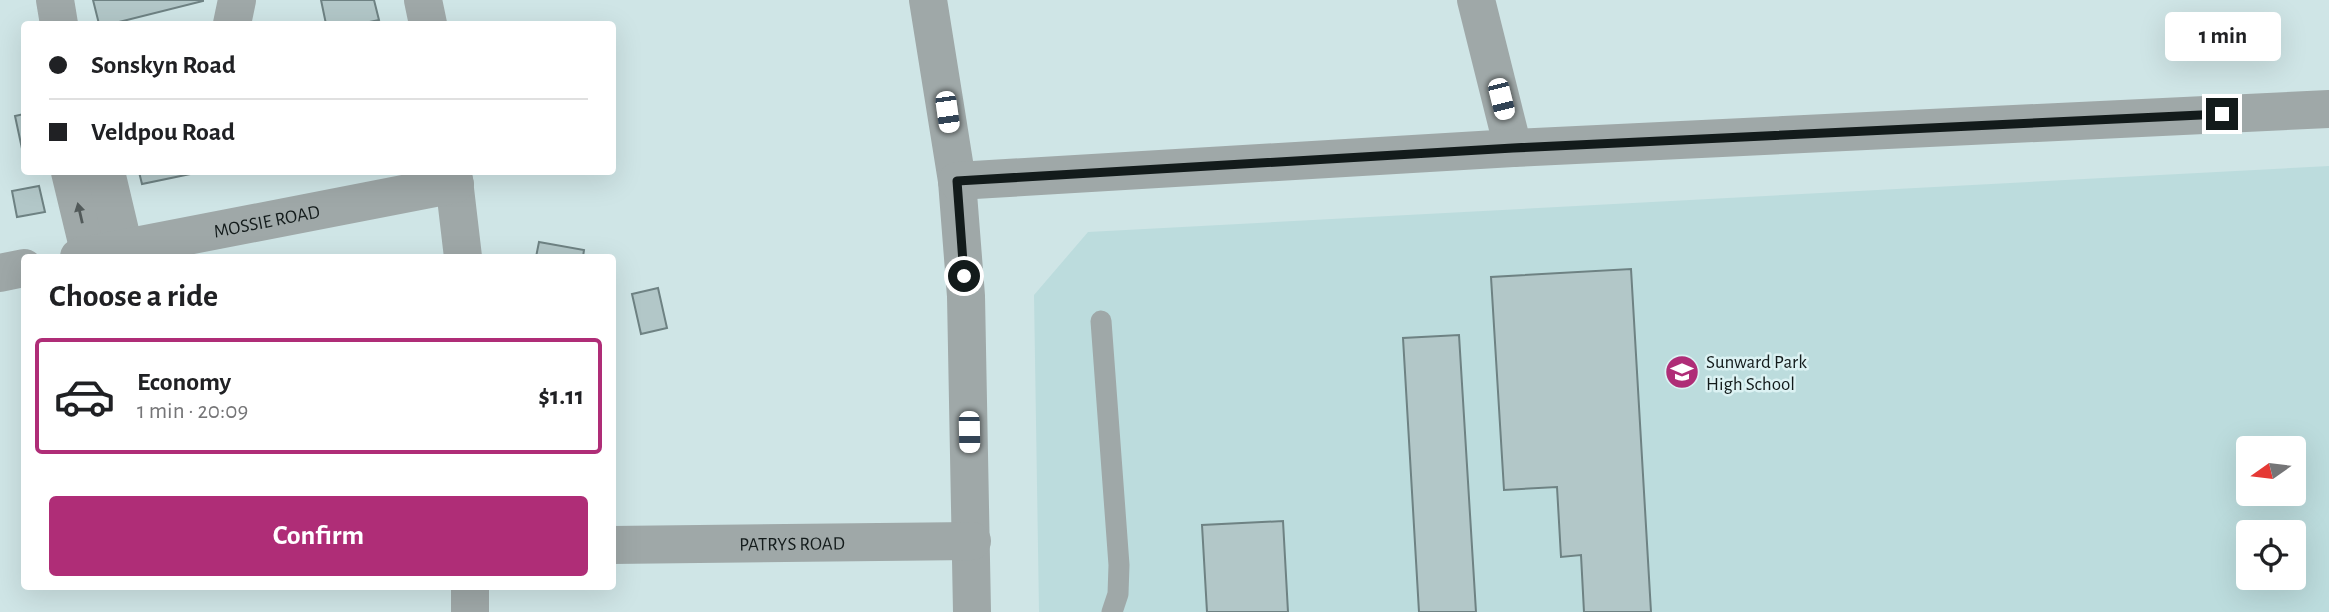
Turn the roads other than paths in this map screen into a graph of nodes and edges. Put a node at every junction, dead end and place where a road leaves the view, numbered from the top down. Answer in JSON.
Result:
{"nodes":[{"id":1,"x":55,"y":0,"type":"edge"},
{"id":2,"x":237,"y":0,"type":"edge"},
{"id":3,"x":423,"y":0,"type":"edge"},
{"id":4,"x":928,"y":0,"type":"edge"},
{"id":5,"x":1476,"y":0,"type":"edge"},
{"id":6,"x":58,"y":21,"type":"edge"},
{"id":7,"x":233,"y":21,"type":"edge"},
{"id":8,"x":427,"y":21,"type":"edge"},
{"id":9,"x":2329,"y":108,"type":"edge"},
{"id":10,"x":1513,"y":148,"type":"junction"},
{"id":11,"x":71,"y":175,"type":"edge"},
{"id":12,"x":106,"y":175,"type":"edge"},
{"id":13,"x":454,"y":178,"type":"edge"},
{"id":14,"x":957,"y":181,"type":"junction"},
{"id":15,"x":98,"y":254,"type":"edge"},
{"id":16,"x":463,"y":254,"type":"edge"},
{"id":17,"x":21,"y":269,"type":"edge"},
{"id":18,"x":0,"y":273,"type":"edge"},
{"id":19,"x":1101,"y":321,"type":"dead end"},
{"id":20,"x":972,"y":541,"type":"junction"},
{"id":21,"x":616,"y":545,"type":"edge"},
{"id":22,"x":470,"y":590,"type":"edge"},
{"id":23,"x":470,"y":612,"type":"edge"},
{"id":24,"x":972,"y":612,"type":"edge"},
{"id":25,"x":1112,"y":612,"type":"edge"}],
"edges":[{"from":1,"to":6,"type":"street"},
{"from":2,"to":7,"type":"street"},
{"from":3,"to":8,"type":"street"},
{"from":4,"to":14,"type":"street"},
{"from":5,"to":10,"type":"street"},
{"from":9,"to":10,"type":"street"},
{"from":10,"to":14,"type":"street"},
{"from":15,"to":11,"type":"street","one_way":true},
{"from":12,"to":15,"type":"street"},
{"from":13,"to":15,"type":"street","name":"MOSSIE ROAD"},
{"from":13,"to":16,"type":"street"},
{"from":14,"to":20,"type":"street"},
{"from":17,"to":18,"type":"street"},
{"from":19,"to":25,"type":"lane"},
{"from":20,"to":21,"type":"street","name":"PATRYS ROAD"},
{"from":20,"to":24,"type":"street"},
{"from":22,"to":23,"type":"street"}]}
